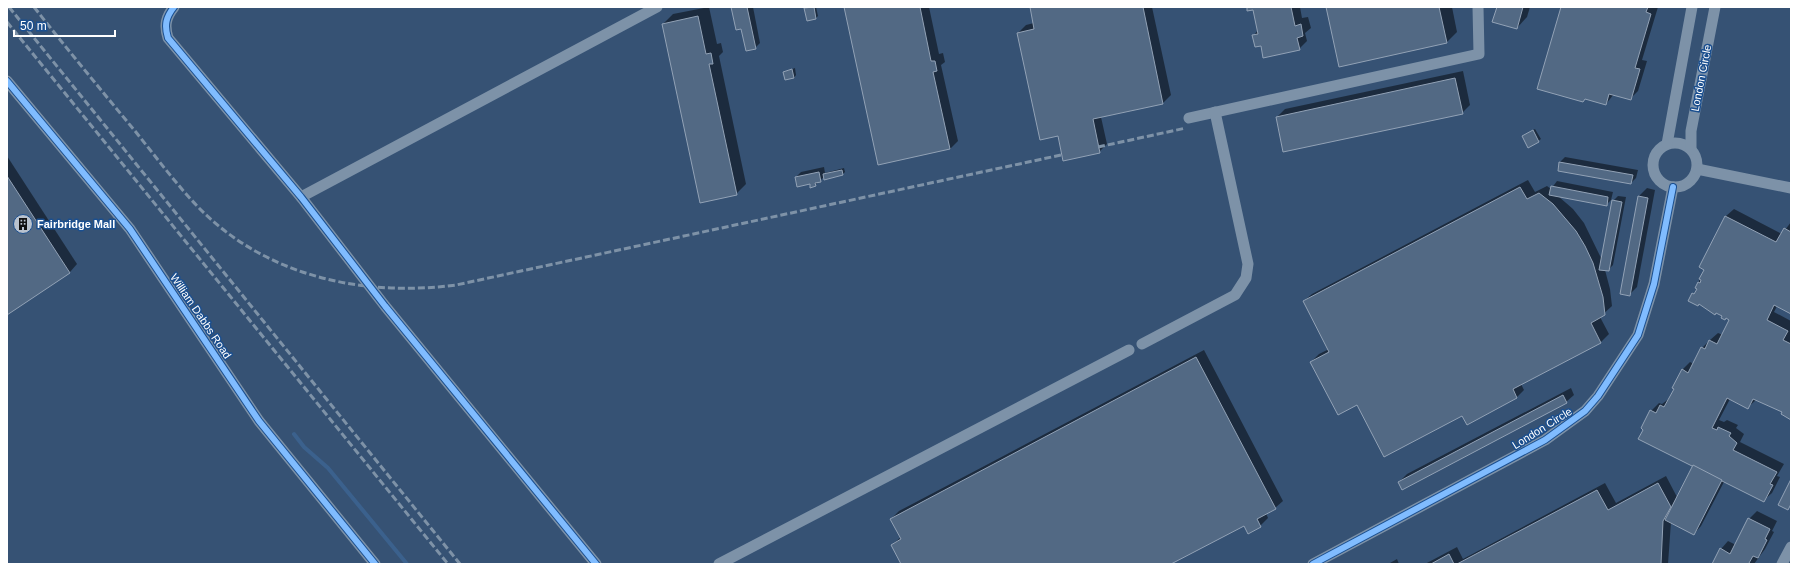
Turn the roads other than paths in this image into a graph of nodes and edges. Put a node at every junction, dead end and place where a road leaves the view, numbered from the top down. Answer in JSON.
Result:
{"nodes":[{"id":1,"x":174,"y":7,"type":"edge"},
{"id":2,"x":657,"y":7,"type":"edge"},
{"id":3,"x":1478,"y":7,"type":"edge"},
{"id":4,"x":1692,"y":7,"type":"edge"},
{"id":5,"x":1715,"y":7,"type":"edge"},
{"id":6,"x":7,"y":81,"type":"edge"},
{"id":7,"x":1215,"y":112,"type":"junction"},
{"id":8,"x":1189,"y":118,"type":"dead end"},
{"id":9,"x":1667,"y":144,"type":"junction"},
{"id":10,"x":1691,"y":149,"type":"junction"},
{"id":11,"x":1697,"y":169,"type":"junction"},
{"id":12,"x":1673,"y":187,"type":"junction"},
{"id":13,"x":1791,"y":188,"type":"edge"},
{"id":14,"x":301,"y":197,"type":"junction"},
{"id":15,"x":1142,"y":344,"type":"dead end"},
{"id":16,"x":1129,"y":350,"type":"dead end"},
{"id":17,"x":1791,"y":547,"type":"edge"},
{"id":18,"x":375,"y":564,"type":"edge"},
{"id":19,"x":596,"y":564,"type":"edge"},
{"id":20,"x":720,"y":564,"type":"edge"},
{"id":21,"x":1313,"y":564,"type":"edge"},
{"id":22,"x":1782,"y":564,"type":"edge"}],
"edges":[{"from":1,"to":14,"type":"street"},
{"from":2,"to":14,"type":"street"},
{"from":3,"to":7,"type":"street"},
{"from":4,"to":9,"type":"street","name":"London Circle"},
{"from":5,"to":10,"type":"street","name":"London Circle"},
{"from":6,"to":18,"type":"street","name":"William Dabbs Road"},
{"from":7,"to":8,"type":"street"},
{"from":7,"to":15,"type":"street"},
{"from":9,"to":10,"type":"street"},
{"from":9,"to":12,"type":"street"},
{"from":10,"to":11,"type":"street"},
{"from":11,"to":12,"type":"street"},
{"from":11,"to":13,"type":"street"},
{"from":12,"to":21,"type":"street","name":"London Circle"},
{"from":14,"to":19,"type":"street"},
{"from":16,"to":20,"type":"street"},
{"from":17,"to":22,"type":"street"}]}
